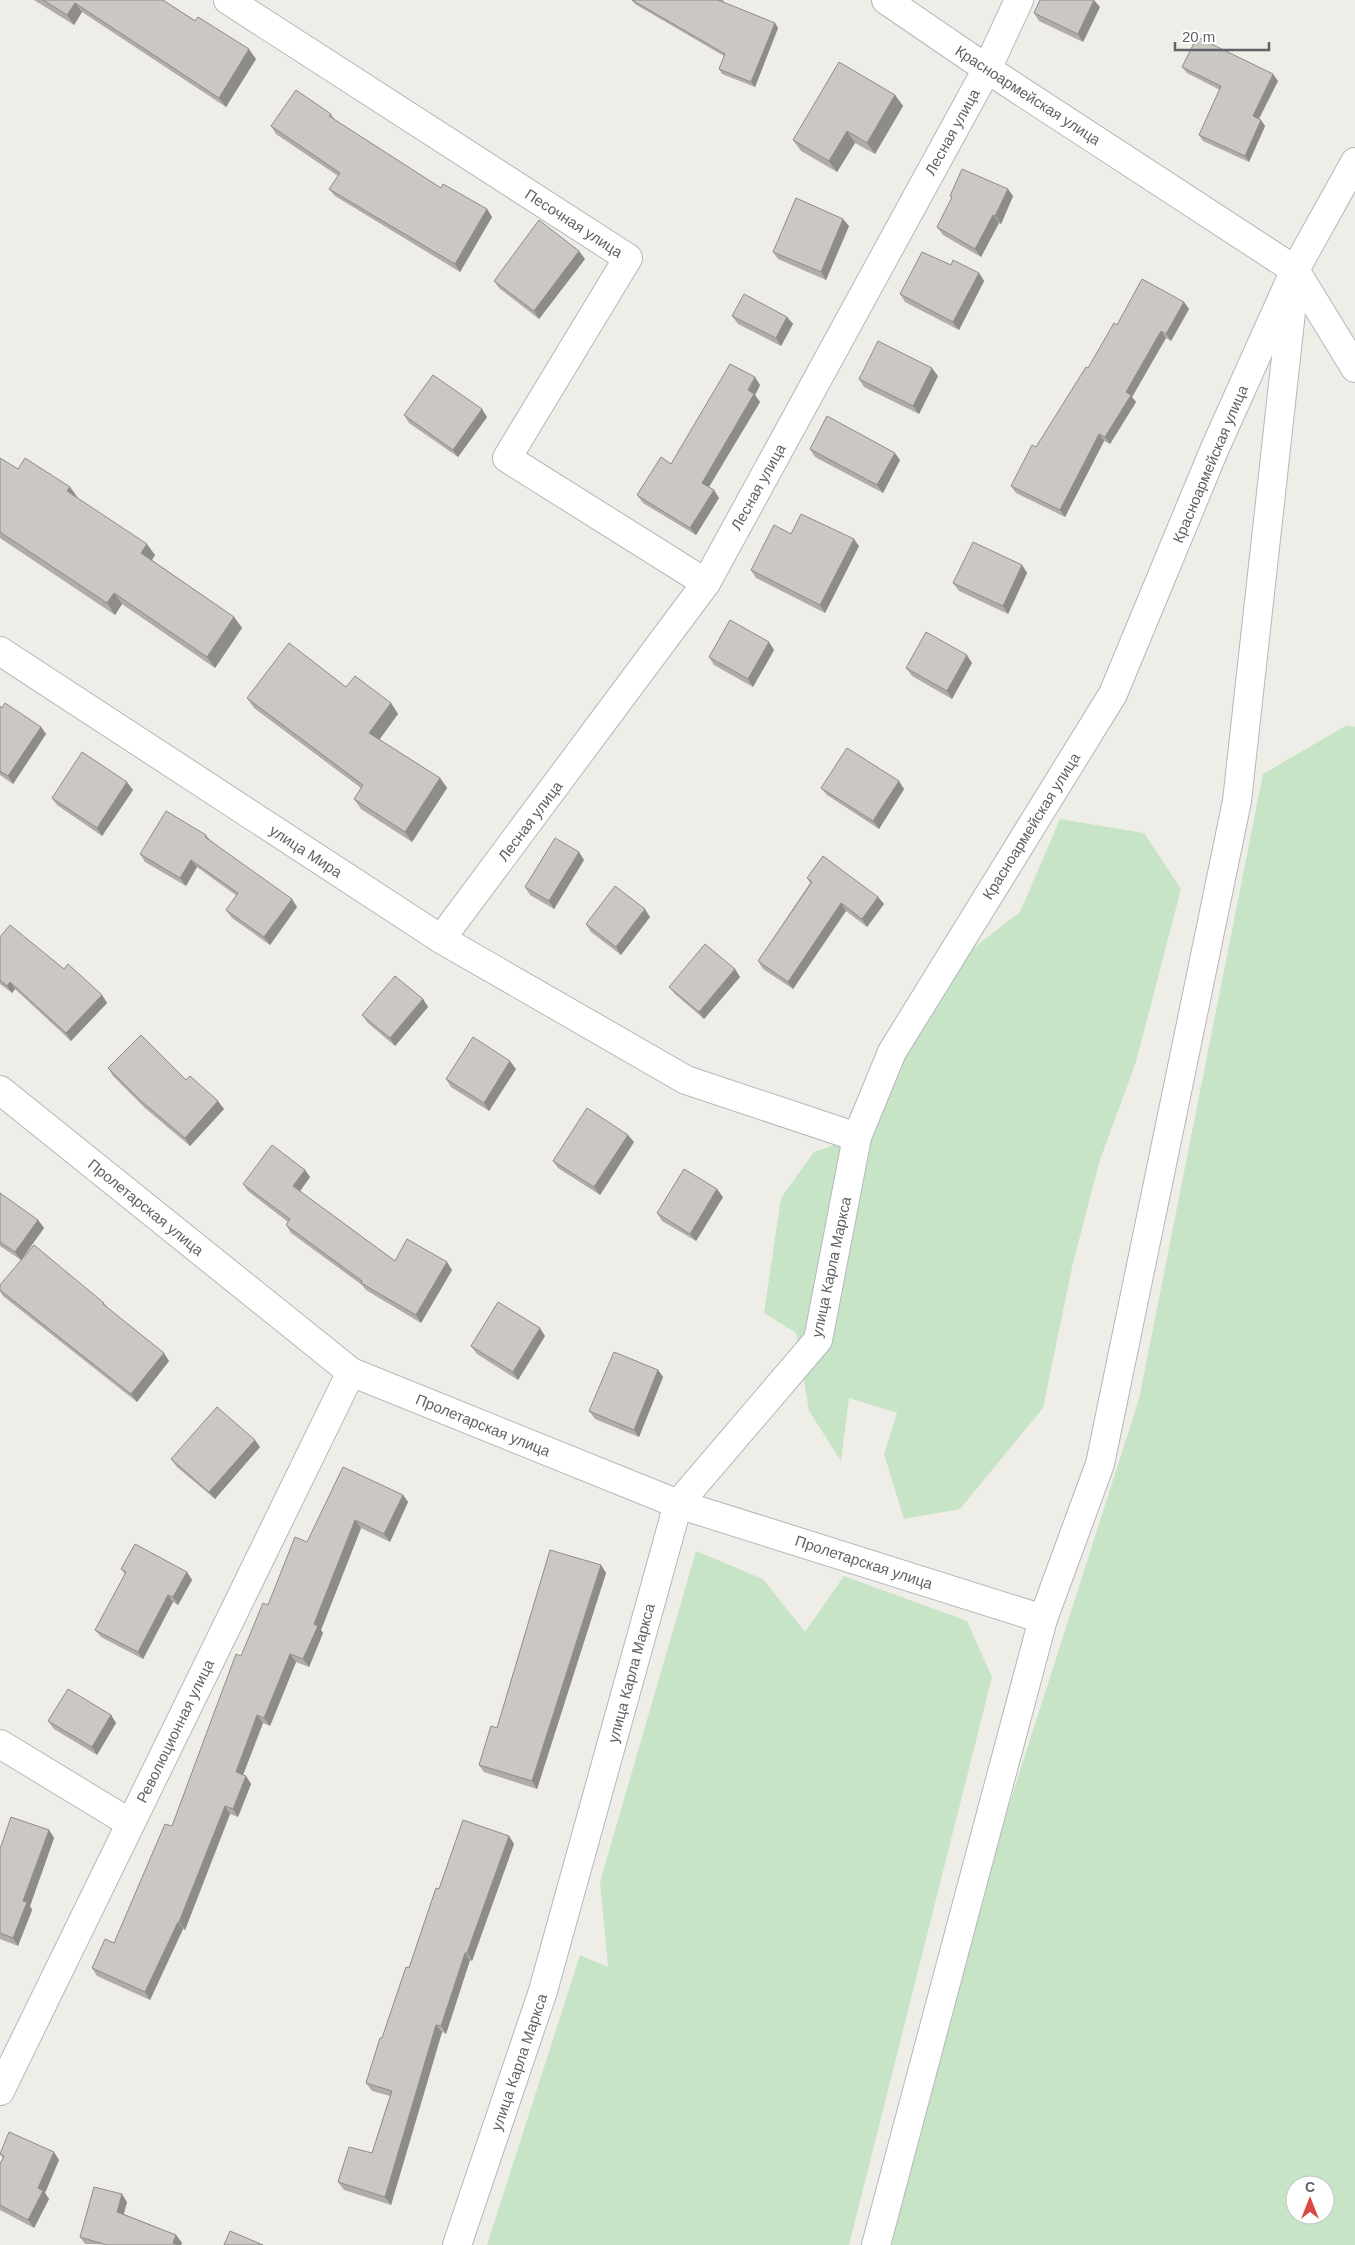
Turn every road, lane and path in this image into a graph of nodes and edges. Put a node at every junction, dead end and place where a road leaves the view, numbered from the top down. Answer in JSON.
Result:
{"nodes":[{"id":1,"x":228,"y":0,"type":"edge"},
{"id":2,"x":886,"y":0,"type":"edge"},
{"id":3,"x":1019,"y":0,"type":"edge"},
{"id":4,"x":987,"y":69,"type":"junction"},
{"id":5,"x":1355,"y":162,"type":"edge"},
{"id":6,"x":1295,"y":270,"type":"junction"},
{"id":7,"x":1355,"y":368,"type":"edge"},
{"id":8,"x":706,"y":583,"type":"junction"},
{"id":9,"x":0,"y":651,"type":"edge"},
{"id":10,"x":441,"y":939,"type":"junction"},
{"id":11,"x":0,"y":1090,"type":"edge"},
{"id":12,"x":856,"y":1137,"type":"junction"},
{"id":13,"x":352,"y":1372,"type":"junction"},
{"id":14,"x":678,"y":1504,"type":"junction"},
{"id":15,"x":1043,"y":1619,"type":"junction"},
{"id":16,"x":0,"y":1744,"type":"edge"},
{"id":17,"x":130,"y":1823,"type":"junction"},
{"id":18,"x":0,"y":2091,"type":"edge"},
{"id":19,"x":457,"y":2245,"type":"edge"},
{"id":20,"x":876,"y":2245,"type":"edge"}],
"edges":[{"from":1,"to":8,"type":"street","name":"Песочная улица"},
{"from":2,"to":4,"type":"street","name":"Красноармейская улица"},
{"from":3,"to":4,"type":"street","name":"Лесная улица"},
{"from":4,"to":6,"type":"street","name":"Красноармейская улица"},
{"from":4,"to":8,"type":"street","name":"Лесная улица"},
{"from":5,"to":6,"type":"street","name":"Красноармейская улица"},
{"from":6,"to":7,"type":"street"},
{"from":6,"to":12,"type":"street","name":"Красноармейская улица"},
{"from":6,"to":15,"type":"street"},
{"from":8,"to":10,"type":"street","name":"Лесная улица"},
{"from":9,"to":10,"type":"street","name":"улица Мира"},
{"from":10,"to":12,"type":"street","name":"улица Мира"},
{"from":11,"to":13,"type":"street","name":"Пролетарская улица"},
{"from":12,"to":14,"type":"street","name":"улица Карла Маркса"},
{"from":13,"to":14,"type":"street","name":"Пролетарская улица"},
{"from":13,"to":17,"type":"street","name":"Революционная улица"},
{"from":14,"to":15,"type":"street","name":"Пролетарская улица"},
{"from":14,"to":19,"type":"street","name":"улица Карла Маркса"},
{"from":15,"to":20,"type":"street"},
{"from":16,"to":17,"type":"street"},
{"from":17,"to":18,"type":"street","name":"Революционная улица"}]}
